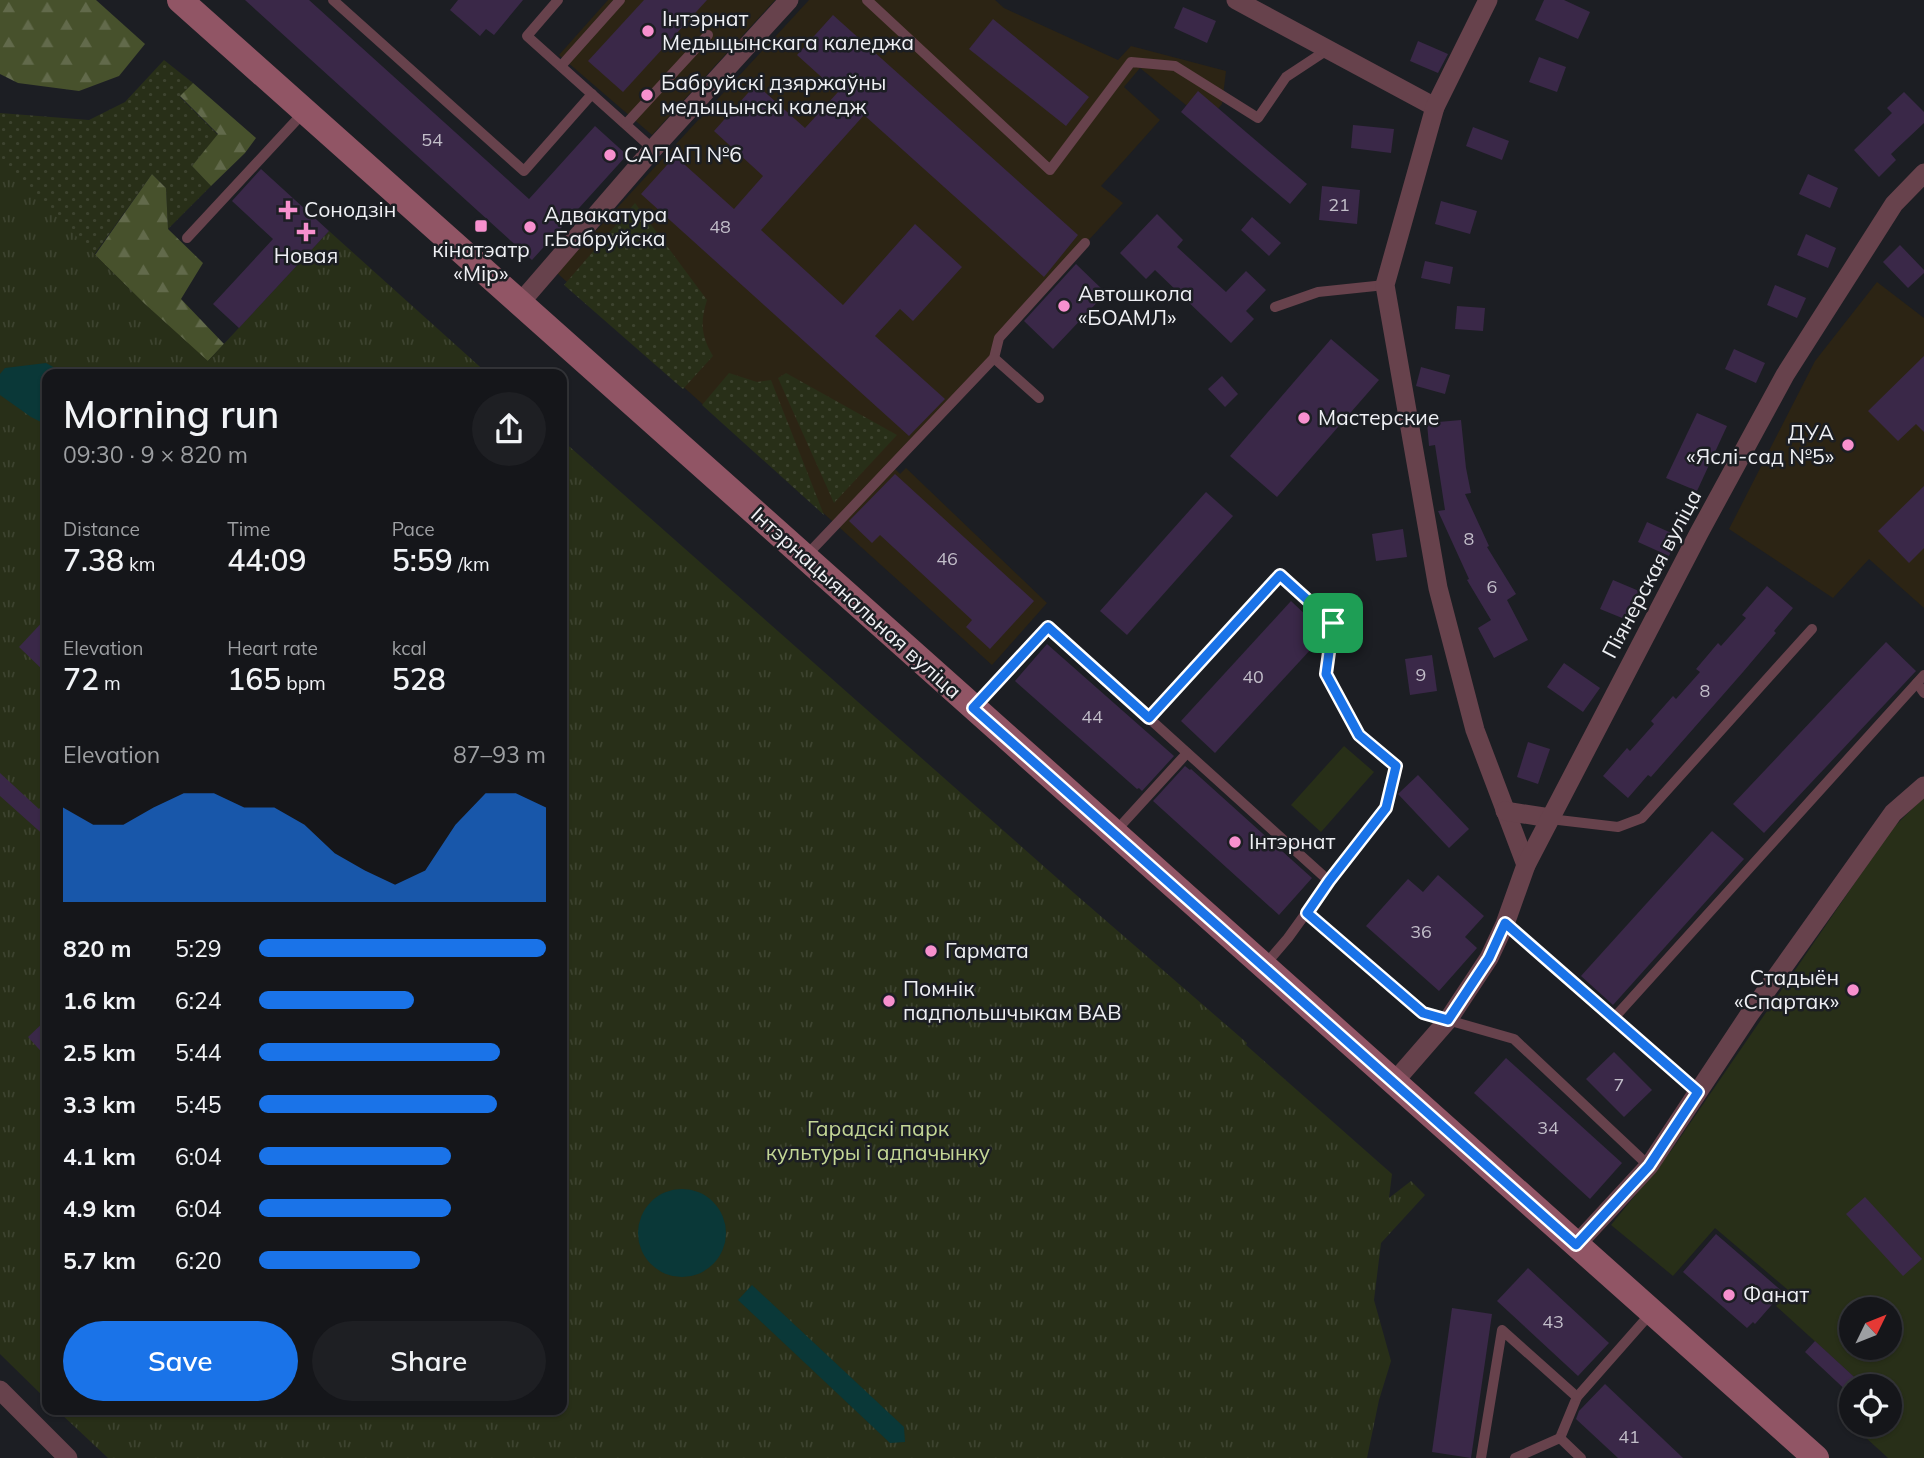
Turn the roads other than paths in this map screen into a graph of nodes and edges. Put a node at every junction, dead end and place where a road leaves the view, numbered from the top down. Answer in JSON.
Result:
{"nodes":[{"id":1,"x":333,"y":0,"type":"edge"},
{"id":2,"x":558,"y":0,"type":"edge"},
{"id":3,"x":620,"y":0,"type":"edge"},
{"id":4,"x":789,"y":0,"type":"edge"},
{"id":5,"x":867,"y":0,"type":"edge"},
{"id":6,"x":1236,"y":0,"type":"edge"},
{"id":7,"x":1488,"y":0,"type":"edge"},
{"id":8,"x":191,"y":4,"type":"edge"},
{"id":9,"x":708,"y":35,"type":"dead end"},
{"id":10,"x":1328,"y":49,"type":"junction"},
{"id":11,"x":561,"y":66,"type":"junction"},
{"id":12,"x":592,"y":94,"type":"junction"},
{"id":13,"x":1434,"y":107,"type":"junction"},
{"id":14,"x":305,"y":111,"type":"junction"},
{"id":15,"x":625,"y":124,"type":"junction"},
{"id":16,"x":653,"y":149,"type":"junction"},
{"id":17,"x":1924,"y":173,"type":"edge"},
{"id":18,"x":187,"y":238,"type":"dead end"},
{"id":19,"x":1085,"y":243,"type":"dead end"},
{"id":20,"x":1385,"y":285,"type":"junction"},
{"id":21,"x":520,"y":303,"type":"junction"},
{"id":22,"x":1275,"y":307,"type":"dead end"},
{"id":23,"x":994,"y":358,"type":"junction"},
{"id":24,"x":1039,"y":398,"type":"dead end"},
{"id":25,"x":805,"y":557,"type":"junction"},
{"id":26,"x":1812,"y":629,"type":"dead end"},
{"id":27,"x":1920,"y":679,"type":"edge"},
{"id":28,"x":1924,"y":693,"type":"edge"},
{"id":29,"x":973,"y":708,"type":"junction"},
{"id":30,"x":1149,"y":718,"type":"junction"},
{"id":31,"x":1187,"y":753,"type":"junction"},
{"id":32,"x":1924,"y":786,"type":"edge"},
{"id":33,"x":1505,"y":810,"type":"junction"},
{"id":34,"x":1550,"y":818,"type":"junction"},
{"id":35,"x":1114,"y":833,"type":"junction"},
{"id":36,"x":1526,"y":865,"type":"junction"},
{"id":37,"x":1329,"y":881,"type":"junction"},
{"id":38,"x":1307,"y":913,"type":"junction"},
{"id":39,"x":1505,"y":923,"type":"junction"},
{"id":40,"x":1264,"y":966,"type":"junction"},
{"id":41,"x":1613,"y":1019,"type":"junction"},
{"id":42,"x":1448,"y":1020,"type":"junction"},
{"id":43,"x":1394,"y":1083,"type":"junction"},
{"id":44,"x":1698,"y":1092,"type":"junction"},
{"id":45,"x":1649,"y":1166,"type":"junction"},
{"id":46,"x":1576,"y":1245,"type":"junction"},
{"id":47,"x":1652,"y":1312,"type":"junction"},
{"id":48,"x":0,"y":1390,"type":"edge"},
{"id":49,"x":1577,"y":1397,"type":"junction"},
{"id":50,"x":1560,"y":1438,"type":"junction"},
{"id":51,"x":68,"y":1458,"type":"edge"},
{"id":52,"x":1481,"y":1458,"type":"edge"},
{"id":53,"x":1515,"y":1458,"type":"edge"},
{"id":54,"x":1581,"y":1458,"type":"edge"},
{"id":55,"x":1815,"y":1458,"type":"edge"}],
"edges":[{"from":1,"to":12,"type":"lane"},
{"from":2,"to":11,"type":"lane"},
{"from":3,"to":11,"type":"lane"},
{"from":4,"to":16,"type":"street"},
{"from":5,"to":10,"type":"lane"},
{"from":6,"to":10,"type":"street"},
{"from":7,"to":13,"type":"street"},
{"from":8,"to":14,"type":"main road","name":"Інтэрнацыянальная вуліца"},
{"from":9,"to":15,"type":"lane"},
{"from":10,"to":13,"type":"street"},
{"from":11,"to":12,"type":"lane"},
{"from":12,"to":15,"type":"lane"},
{"from":13,"to":20,"type":"street"},
{"from":14,"to":18,"type":"lane"},
{"from":14,"to":21,"type":"main road","name":"Інтэрнацыянальная вуліца"},
{"from":15,"to":16,"type":"lane"},
{"from":16,"to":21,"type":"street"},
{"from":17,"to":34,"type":"street","name":"Піянерская вуліца"},
{"from":19,"to":23,"type":"lane"},
{"from":20,"to":22,"type":"lane"},
{"from":20,"to":33,"type":"street"},
{"from":21,"to":25,"type":"main road","name":"Інтэрнацыянальная вуліца"},
{"from":23,"to":24,"type":"lane"},
{"from":23,"to":25,"type":"lane"},
{"from":25,"to":29,"type":"main road","name":"Інтэрнацыянальная вуліца"},
{"from":26,"to":34,"type":"lane"},
{"from":27,"to":28,"type":"lane"},
{"from":27,"to":41,"type":"lane"},
{"from":29,"to":30,"type":"lane"},
{"from":29,"to":35,"type":"main road","name":"Інтэрнацыянальная вуліца"},
{"from":30,"to":31,"type":"lane"},
{"from":30,"to":37,"type":"lane"},
{"from":31,"to":35,"type":"lane"},
{"from":31,"to":37,"type":"lane"},
{"from":32,"to":44,"type":"street"},
{"from":33,"to":34,"type":"street"},
{"from":33,"to":36,"type":"street"},
{"from":34,"to":36,"type":"street","name":"Піянерская вуліца"},
{"from":35,"to":40,"type":"main road","name":"Інтэрнацыянальная вуліца"},
{"from":36,"to":39,"type":"street","name":"Піянерская вуліца"},
{"from":37,"to":38,"type":"lane"},
{"from":38,"to":40,"type":"lane"},
{"from":38,"to":42,"type":"lane"},
{"from":39,"to":41,"type":"lane"},
{"from":39,"to":42,"type":"street","name":"Піянерская вуліца"},
{"from":40,"to":43,"type":"main road","name":"Інтэрнацыянальная вуліца"},
{"from":41,"to":44,"type":"lane"},
{"from":42,"to":43,"type":"street","name":"Піянерская вуліца"},
{"from":42,"to":45,"type":"lane"},
{"from":43,"to":46,"type":"main road","name":"Інтэрнацыянальная вуліца"},
{"from":44,"to":45,"type":"street"},
{"from":45,"to":46,"type":"street"},
{"from":46,"to":47,"type":"main road","name":"Інтэрнацыянальная вуліца"},
{"from":47,"to":49,"type":"lane"},
{"from":47,"to":55,"type":"main road","name":"Інтэрнацыянальная вуліца"},
{"from":48,"to":51,"type":"street"},
{"from":49,"to":50,"type":"lane"},
{"from":49,"to":52,"type":"lane"},
{"from":50,"to":53,"type":"lane"},
{"from":50,"to":54,"type":"lane"}]}
